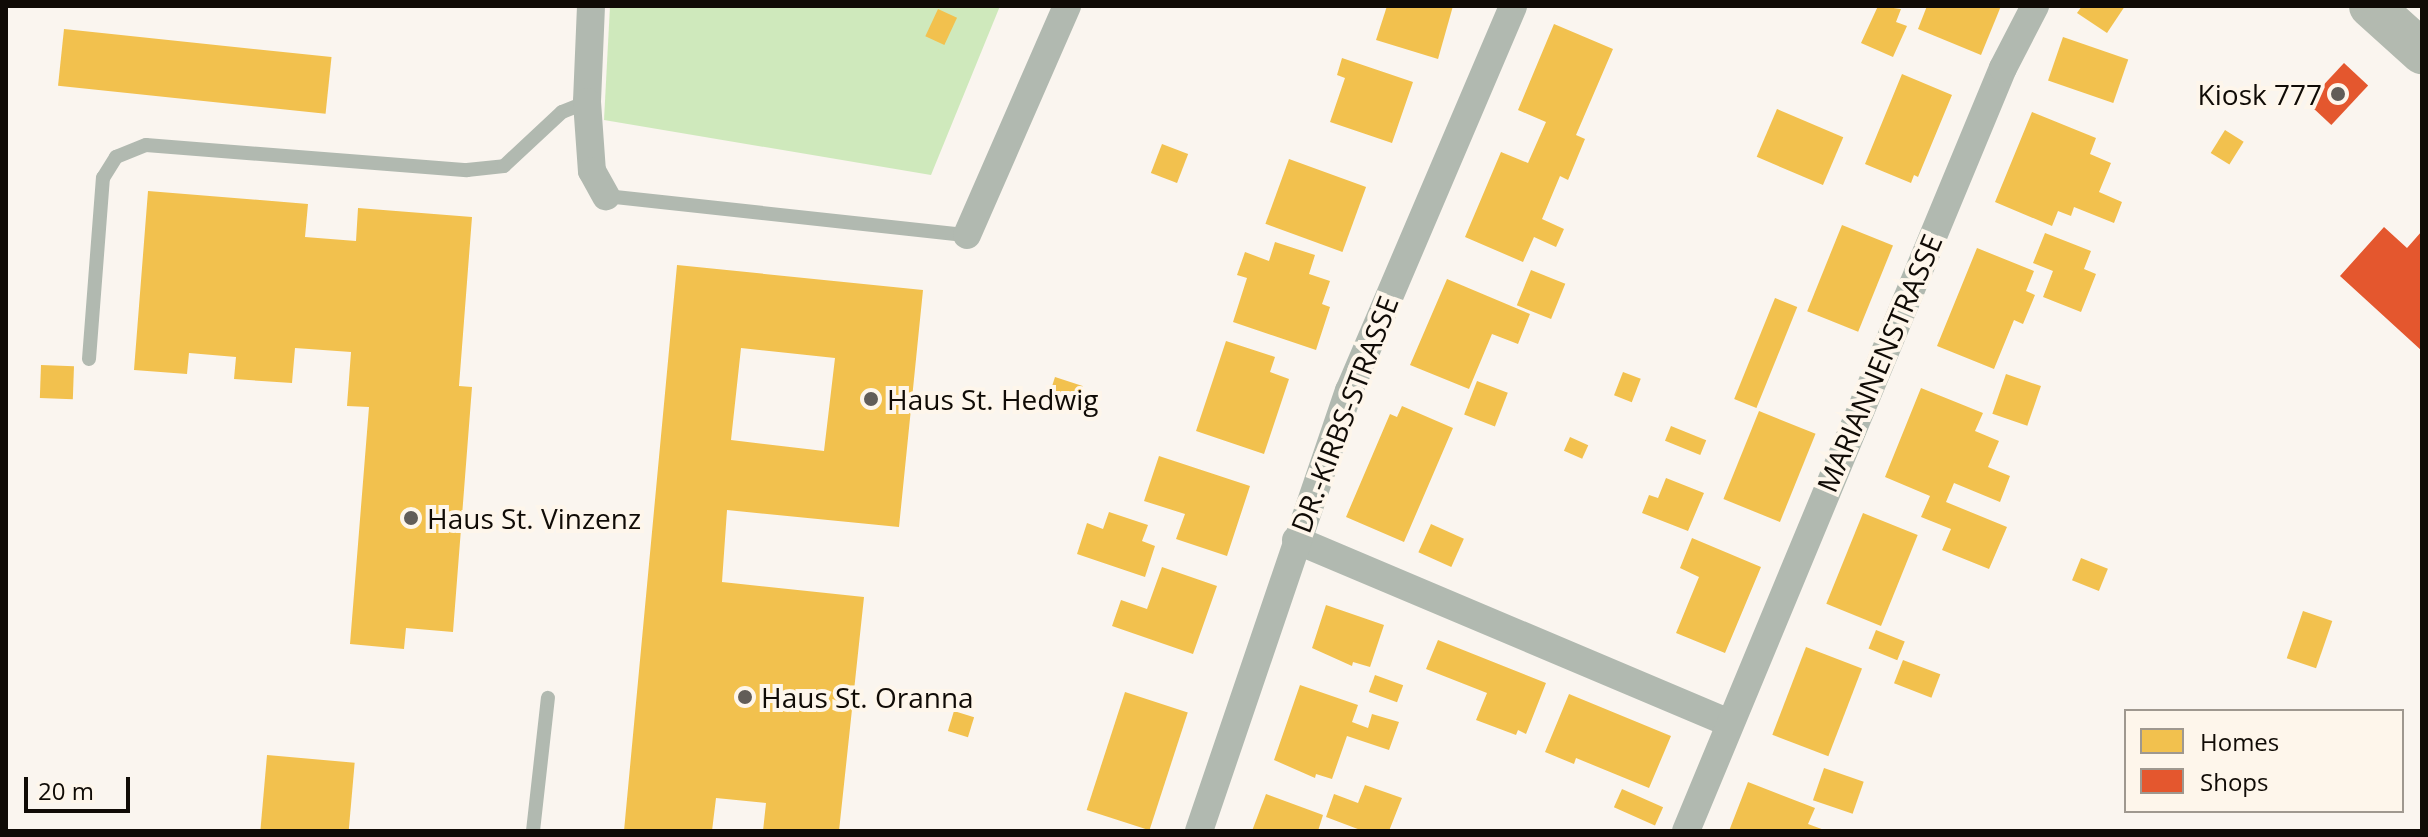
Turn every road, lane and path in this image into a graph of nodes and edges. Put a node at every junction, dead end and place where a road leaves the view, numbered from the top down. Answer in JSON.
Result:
{"nodes":[{"id":1,"x":591,"y":6,"type":"edge"},
{"id":2,"x":1067,"y":6,"type":"edge"},
{"id":3,"x":1513,"y":6,"type":"edge"},
{"id":4,"x":2035,"y":6,"type":"edge"},
{"id":5,"x":2371,"y":6,"type":"edge"},
{"id":6,"x":2422,"y":52,"type":"edge"},
{"id":7,"x":587,"y":102,"type":"junction"},
{"id":8,"x":606,"y":196,"type":"joint"},
{"id":9,"x":967,"y":235,"type":"joint"},
{"id":10,"x":89,"y":359,"type":"dead end"},
{"id":11,"x":1296,"y":540,"type":"junction"},
{"id":12,"x":548,"y":698,"type":"dead end"},
{"id":13,"x":1729,"y":723,"type":"junction"},
{"id":14,"x":533,"y":831,"type":"edge"},
{"id":15,"x":1199,"y":831,"type":"edge"},
{"id":16,"x":1686,"y":831,"type":"edge"}],
"edges":[{"from":1,"to":7,"type":"street"},
{"from":2,"to":9,"type":"street"},
{"from":3,"to":11,"type":"street","name":"DR.-KIRBS-STRASSE"},
{"from":4,"to":13,"type":"street","name":"MARIANNENSTRASSE"},
{"from":5,"to":6,"type":"main road"},
{"from":7,"to":8,"type":"street"},
{"from":7,"to":10,"type":"lane"},
{"from":8,"to":9,"type":"lane"},
{"from":11,"to":13,"type":"street"},
{"from":11,"to":15,"type":"street","name":"DR.-KIRBS-STRASSE"},
{"from":12,"to":14,"type":"lane"},
{"from":13,"to":16,"type":"street","name":"MARIANNENSTRASSE"}]}
